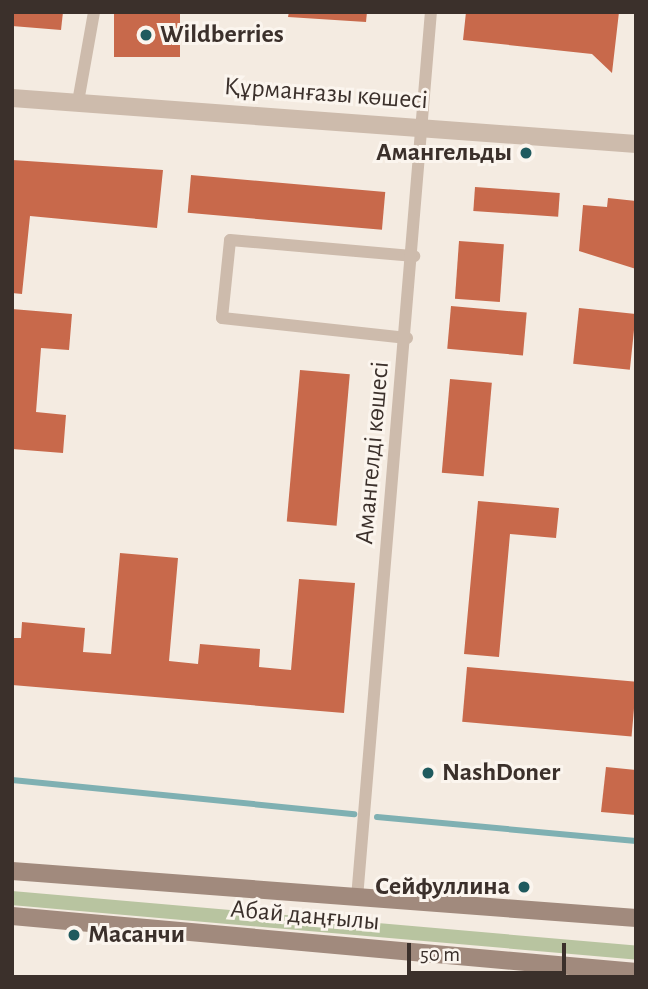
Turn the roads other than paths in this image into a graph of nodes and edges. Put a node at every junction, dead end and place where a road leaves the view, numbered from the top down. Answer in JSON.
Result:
{"nodes":[{"id":1,"x":94,"y":12,"type":"edge"},
{"id":2,"x":431,"y":12,"type":"edge"},
{"id":3,"x":12,"y":98,"type":"edge"},
{"id":4,"x":78,"y":102,"type":"junction"},
{"id":5,"x":423,"y":128,"type":"junction"},
{"id":6,"x":636,"y":144,"type":"edge"},
{"id":7,"x":414,"y":256,"type":"junction"},
{"id":8,"x":407,"y":338,"type":"junction"},
{"id":9,"x":12,"y":871,"type":"edge"},
{"id":10,"x":357,"y":898,"type":"junction"},
{"id":11,"x":12,"y":916,"type":"edge"},
{"id":12,"x":636,"y":918,"type":"edge"},
{"id":13,"x":636,"y":972,"type":"edge"}],
"edges":[{"from":1,"to":4,"type":"lane"},
{"from":2,"to":5,"type":"lane","name":"Амангелді көшесі"},
{"from":3,"to":4,"type":"street","name":"Құрманғазы көшесі"},
{"from":4,"to":5,"type":"street","name":"Құрманғазы көшесі"},
{"from":5,"to":6,"type":"street","name":"Құрманғазы көшесі"},
{"from":5,"to":7,"type":"lane","name":"Амангелді көшесі"},
{"from":7,"to":8,"type":"lane","name":"Амангелді көшесі"},
{"from":7,"to":8,"type":"lane"},
{"from":8,"to":10,"type":"lane","name":"Амангелді көшесі"},
{"from":9,"to":10,"type":"main road","name":"Абай даңғылы"},
{"from":10,"to":12,"type":"main road","name":"Абай даңғылы"},
{"from":11,"to":13,"type":"main road","name":"Абай даңғылы"}]}
